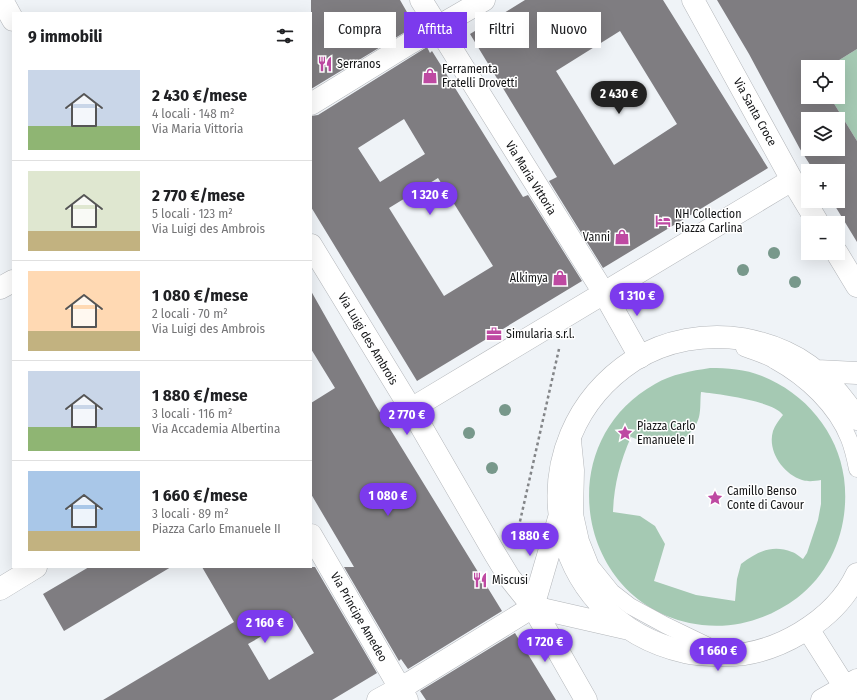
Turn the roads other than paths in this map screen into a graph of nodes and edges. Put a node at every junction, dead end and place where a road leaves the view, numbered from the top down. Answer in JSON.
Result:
{"nodes":[{"id":1,"x":2,"y":0,"type":"edge"},
{"id":2,"x":420,"y":0,"type":"edge"},
{"id":3,"x":484,"y":0,"type":"edge"},
{"id":4,"x":693,"y":0,"type":"edge"},
{"id":5,"x":427,"y":12,"type":"edge"},
{"id":6,"x":464,"y":12,"type":"edge"},
{"id":7,"x":12,"y":18,"type":"edge"},
{"id":8,"x":404,"y":46,"type":"edge"},
{"id":9,"x":450,"y":48,"type":"edge"},
{"id":10,"x":312,"y":103,"type":"edge"},
{"id":11,"x":792,"y":180,"type":"junction"},
{"id":12,"x":814,"y":216,"type":"edge"},
{"id":13,"x":312,"y":247,"type":"edge"},
{"id":14,"x":841,"y":260,"type":"edge"},
{"id":15,"x":12,"y":282,"type":"edge"},
{"id":16,"x":857,"y":286,"type":"edge"},
{"id":17,"x":0,"y":288,"type":"edge"},
{"id":18,"x":604,"y":293,"type":"junction"},
{"id":19,"x":709,"y":337,"type":"junction"},
{"id":20,"x":640,"y":357,"type":"junction"},
{"id":21,"x":817,"y":371,"type":"junction"},
{"id":22,"x":857,"y":373,"type":"edge"},
{"id":23,"x":411,"y":409,"type":"junction"},
{"id":24,"x":857,"y":419,"type":"edge"},
{"id":25,"x":572,"y":429,"type":"junction"},
{"id":26,"x":857,"y":469,"type":"edge"},
{"id":27,"x":559,"y":517,"type":"junction"},
{"id":28,"x":312,"y":537,"type":"edge"},
{"id":29,"x":34,"y":568,"type":"edge"},
{"id":30,"x":857,"y":574,"type":"edge"},
{"id":31,"x":0,"y":590,"type":"edge"},
{"id":32,"x":533,"y":607,"type":"junction"},
{"id":33,"x":629,"y":629,"type":"junction"},
{"id":34,"x":808,"y":629,"type":"junction"},
{"id":35,"x":730,"y":656,"type":"junction"},
{"id":36,"x":852,"y":689,"type":"edge"},
{"id":37,"x":403,"y":694,"type":"edge"},
{"id":38,"x":378,"y":700,"type":"edge"},
{"id":39,"x":586,"y":700,"type":"edge"},
{"id":40,"x":822,"y":700,"type":"edge"}],
"edges":[{"from":1,"to":7,"type":"street"},
{"from":2,"to":5,"type":"street","name":"Via Maria Vittoria"},
{"from":3,"to":6,"type":"street"},
{"from":4,"to":11,"type":"street","name":"Via Santa Croce"},
{"from":8,"to":10,"type":"street"},
{"from":9,"to":18,"type":"street","name":"Via Maria Vittoria"},
{"from":11,"to":12,"type":"street","name":"Via Santa Croce"},
{"from":11,"to":18,"type":"street"},
{"from":13,"to":23,"type":"street","name":"Via Luigi des Ambrois"},
{"from":14,"to":16,"type":"street"},
{"from":15,"to":17,"type":"street"},
{"from":18,"to":20,"type":"street","name":"Via Maria Vittoria"},
{"from":18,"to":23,"type":"street"},
{"from":19,"to":20,"type":"street"},
{"from":19,"to":21,"type":"street"},
{"from":19,"to":26,"type":"lane"},
{"from":20,"to":25,"type":"street"},
{"from":21,"to":22,"type":"street"},
{"from":21,"to":24,"type":"street"},
{"from":23,"to":32,"type":"street","name":"Via Luigi des Ambrois"},
{"from":25,"to":27,"type":"street"},
{"from":25,"to":35,"type":"lane"},
{"from":27,"to":32,"type":"street"},
{"from":27,"to":33,"type":"street"},
{"from":28,"to":37,"type":"street","name":"Via Principe Amedeo"},
{"from":29,"to":31,"type":"street"},
{"from":30,"to":34,"type":"street"},
{"from":32,"to":33,"type":"street"},
{"from":32,"to":37,"type":"street"},
{"from":32,"to":39,"type":"street","name":"Via Luigi des Ambrois"},
{"from":33,"to":35,"type":"street"},
{"from":34,"to":35,"type":"street"},
{"from":34,"to":36,"type":"street"},
{"from":36,"to":40,"type":"street"},
{"from":37,"to":38,"type":"street"}]}
